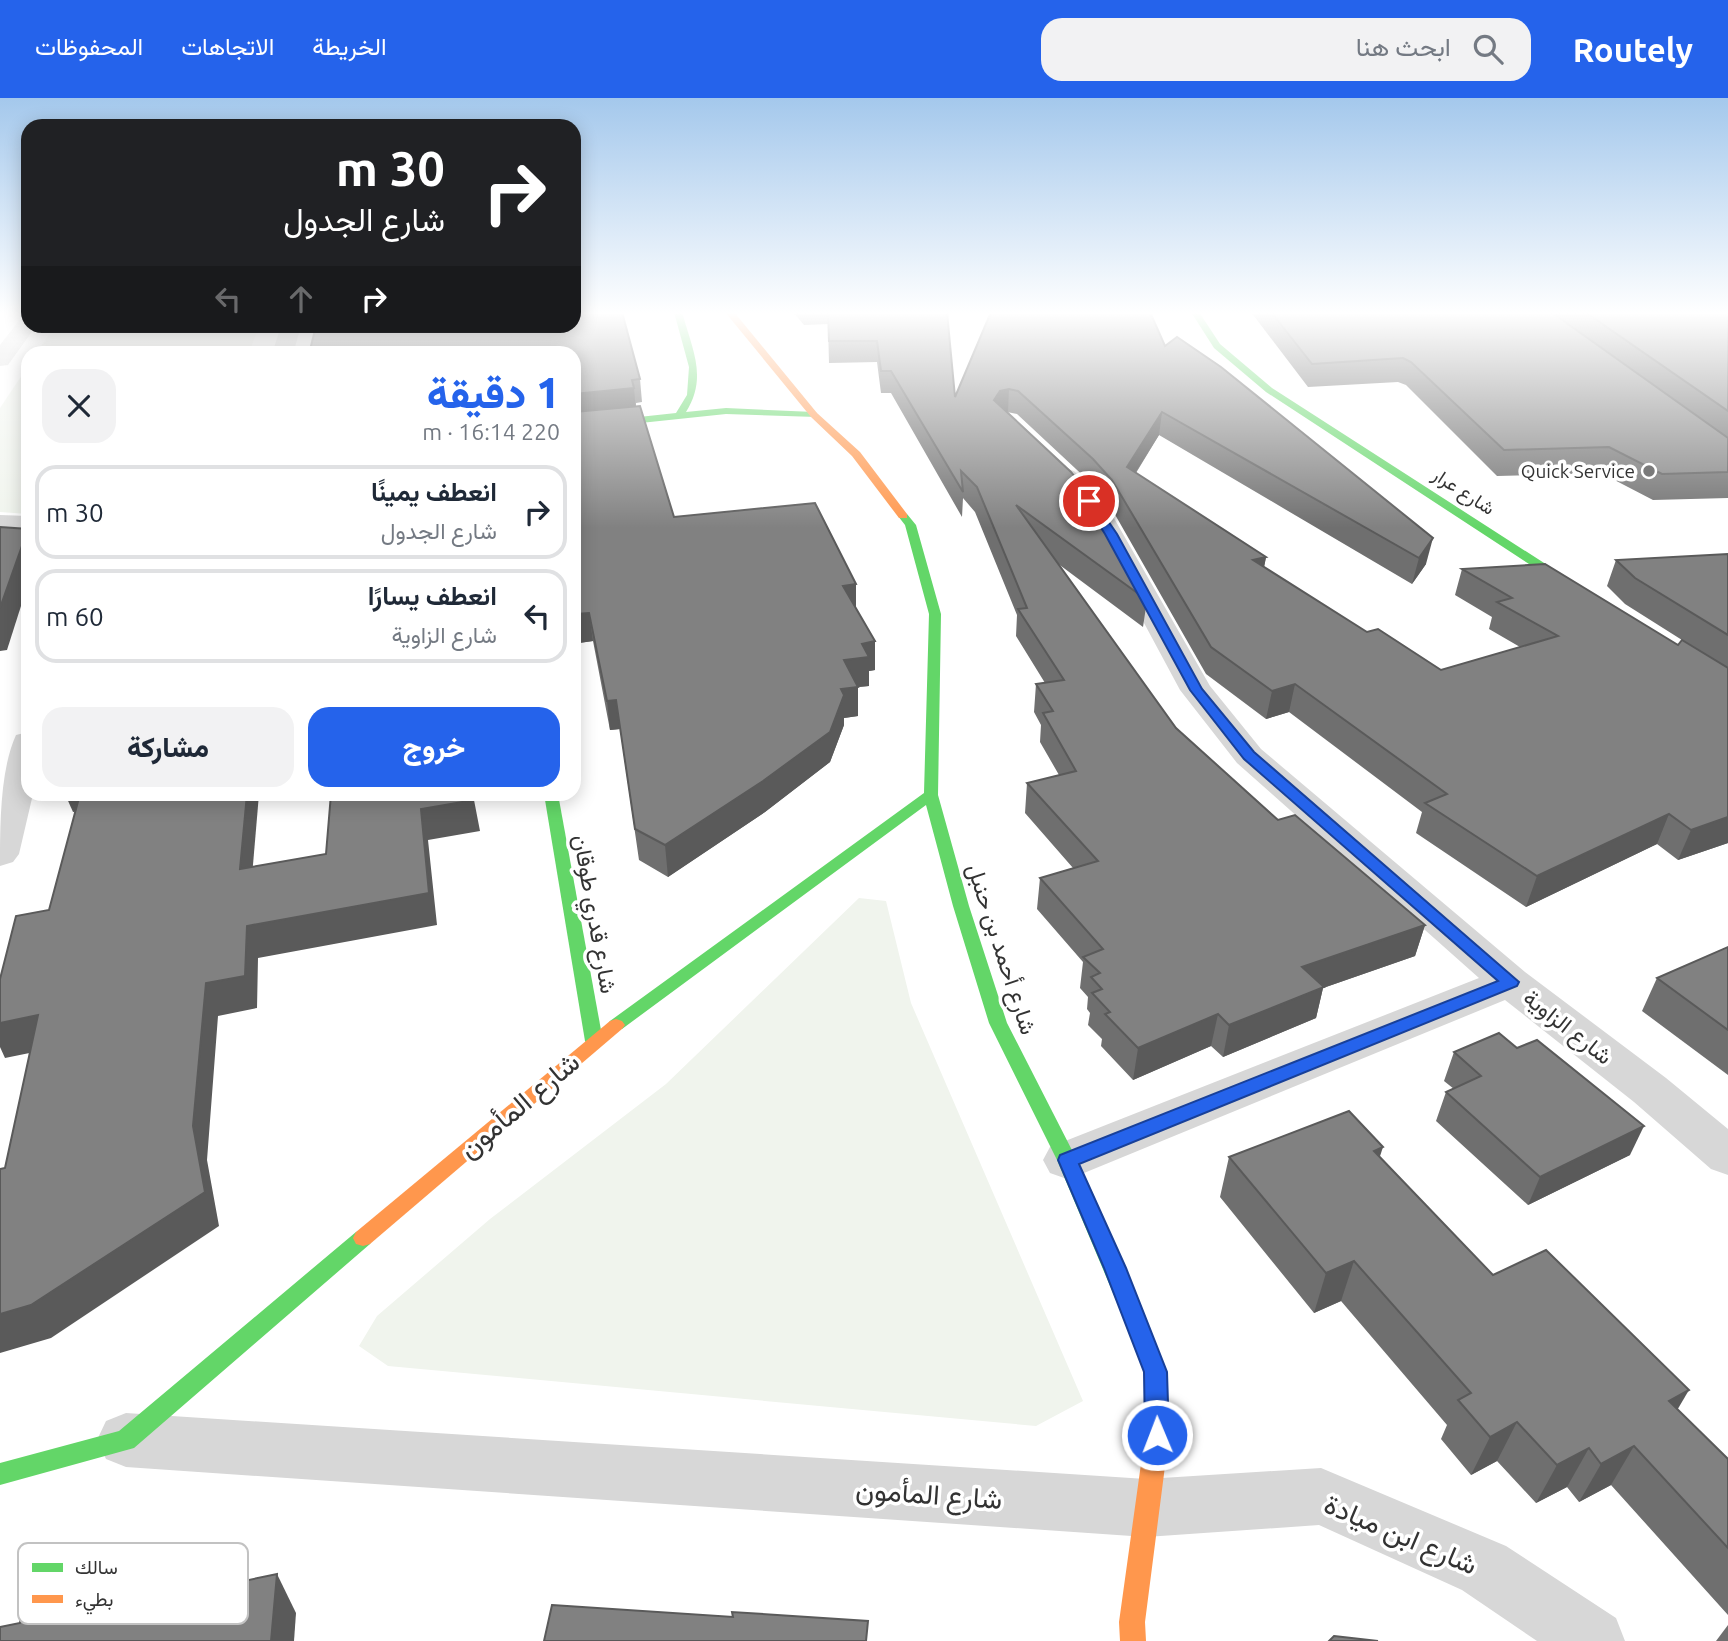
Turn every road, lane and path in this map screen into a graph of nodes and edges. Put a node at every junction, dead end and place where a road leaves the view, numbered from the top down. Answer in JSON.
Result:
{"nodes":[{"id":1,"x":692,"y":384,"type":"edge"},
{"id":2,"x":786,"y":384,"type":"edge"},
{"id":3,"x":1261,"y":384,"type":"edge"},
{"id":4,"x":814,"y":415,"type":"junction"},
{"id":5,"x":679,"y":416,"type":"junction"},
{"id":6,"x":581,"y":426,"type":"edge"},
{"id":7,"x":1044,"y":456,"type":"edge"},
{"id":8,"x":0,"y":523,"type":"edge"},
{"id":9,"x":21,"y":524,"type":"edge"},
{"id":10,"x":1597,"y":603,"type":"edge"},
{"id":11,"x":21,"y":770,"type":"edge"},
{"id":12,"x":931,"y":795,"type":"junction"},
{"id":13,"x":552,"y":801,"type":"edge"},
{"id":14,"x":0,"y":854,"type":"edge"},
{"id":15,"x":1510,"y":982,"type":"junction"},
{"id":16,"x":594,"y":1041,"type":"junction"},
{"id":17,"x":1728,"y":1156,"type":"edge"},
{"id":18,"x":1068,"y":1160,"type":"junction"},
{"id":19,"x":126,"y":1440,"type":"junction"},
{"id":20,"x":0,"y":1474,"type":"edge"},
{"id":21,"x":1146,"y":1508,"type":"junction"},
{"id":22,"x":1133,"y":1641,"type":"edge"},
{"id":23,"x":1593,"y":1641,"type":"edge"}],
"edges":[{"from":1,"to":5,"type":"street"},
{"from":2,"to":4,"type":"street","name":"شارع أحمد بن حنبل"},
{"from":3,"to":10,"type":"street","name":"شارع عرار"},
{"from":4,"to":5,"type":"street"},
{"from":4,"to":12,"type":"street","name":"شارع أحمد بن حنبل"},
{"from":5,"to":6,"type":"street"},
{"from":7,"to":15,"type":"street","name":"شارع الزاوية"},
{"from":8,"to":9,"type":"street"},
{"from":11,"to":14,"type":"street"},
{"from":12,"to":16,"type":"street","name":"شارع المأمون"},
{"from":12,"to":18,"type":"street","name":"شارع أحمد بن حنبل"},
{"from":13,"to":16,"type":"street","name":"شارع قدري طوقان"},
{"from":15,"to":17,"type":"street","name":"شارع الزاوية"},
{"from":15,"to":18,"type":"street"},
{"from":16,"to":19,"type":"street","name":"شارع المأمون"},
{"from":18,"to":21,"type":"street","name":"شارع أحمد بن حنبل"},
{"from":19,"to":20,"type":"street","name":"شارع المأمون"},
{"from":19,"to":21,"type":"street","name":"شارع المأمون"},
{"from":21,"to":22,"type":"street","name":"شارع أحمد بن حنبل"},
{"from":21,"to":23,"type":"street","name":"شارع ابن ميادة"}]}
